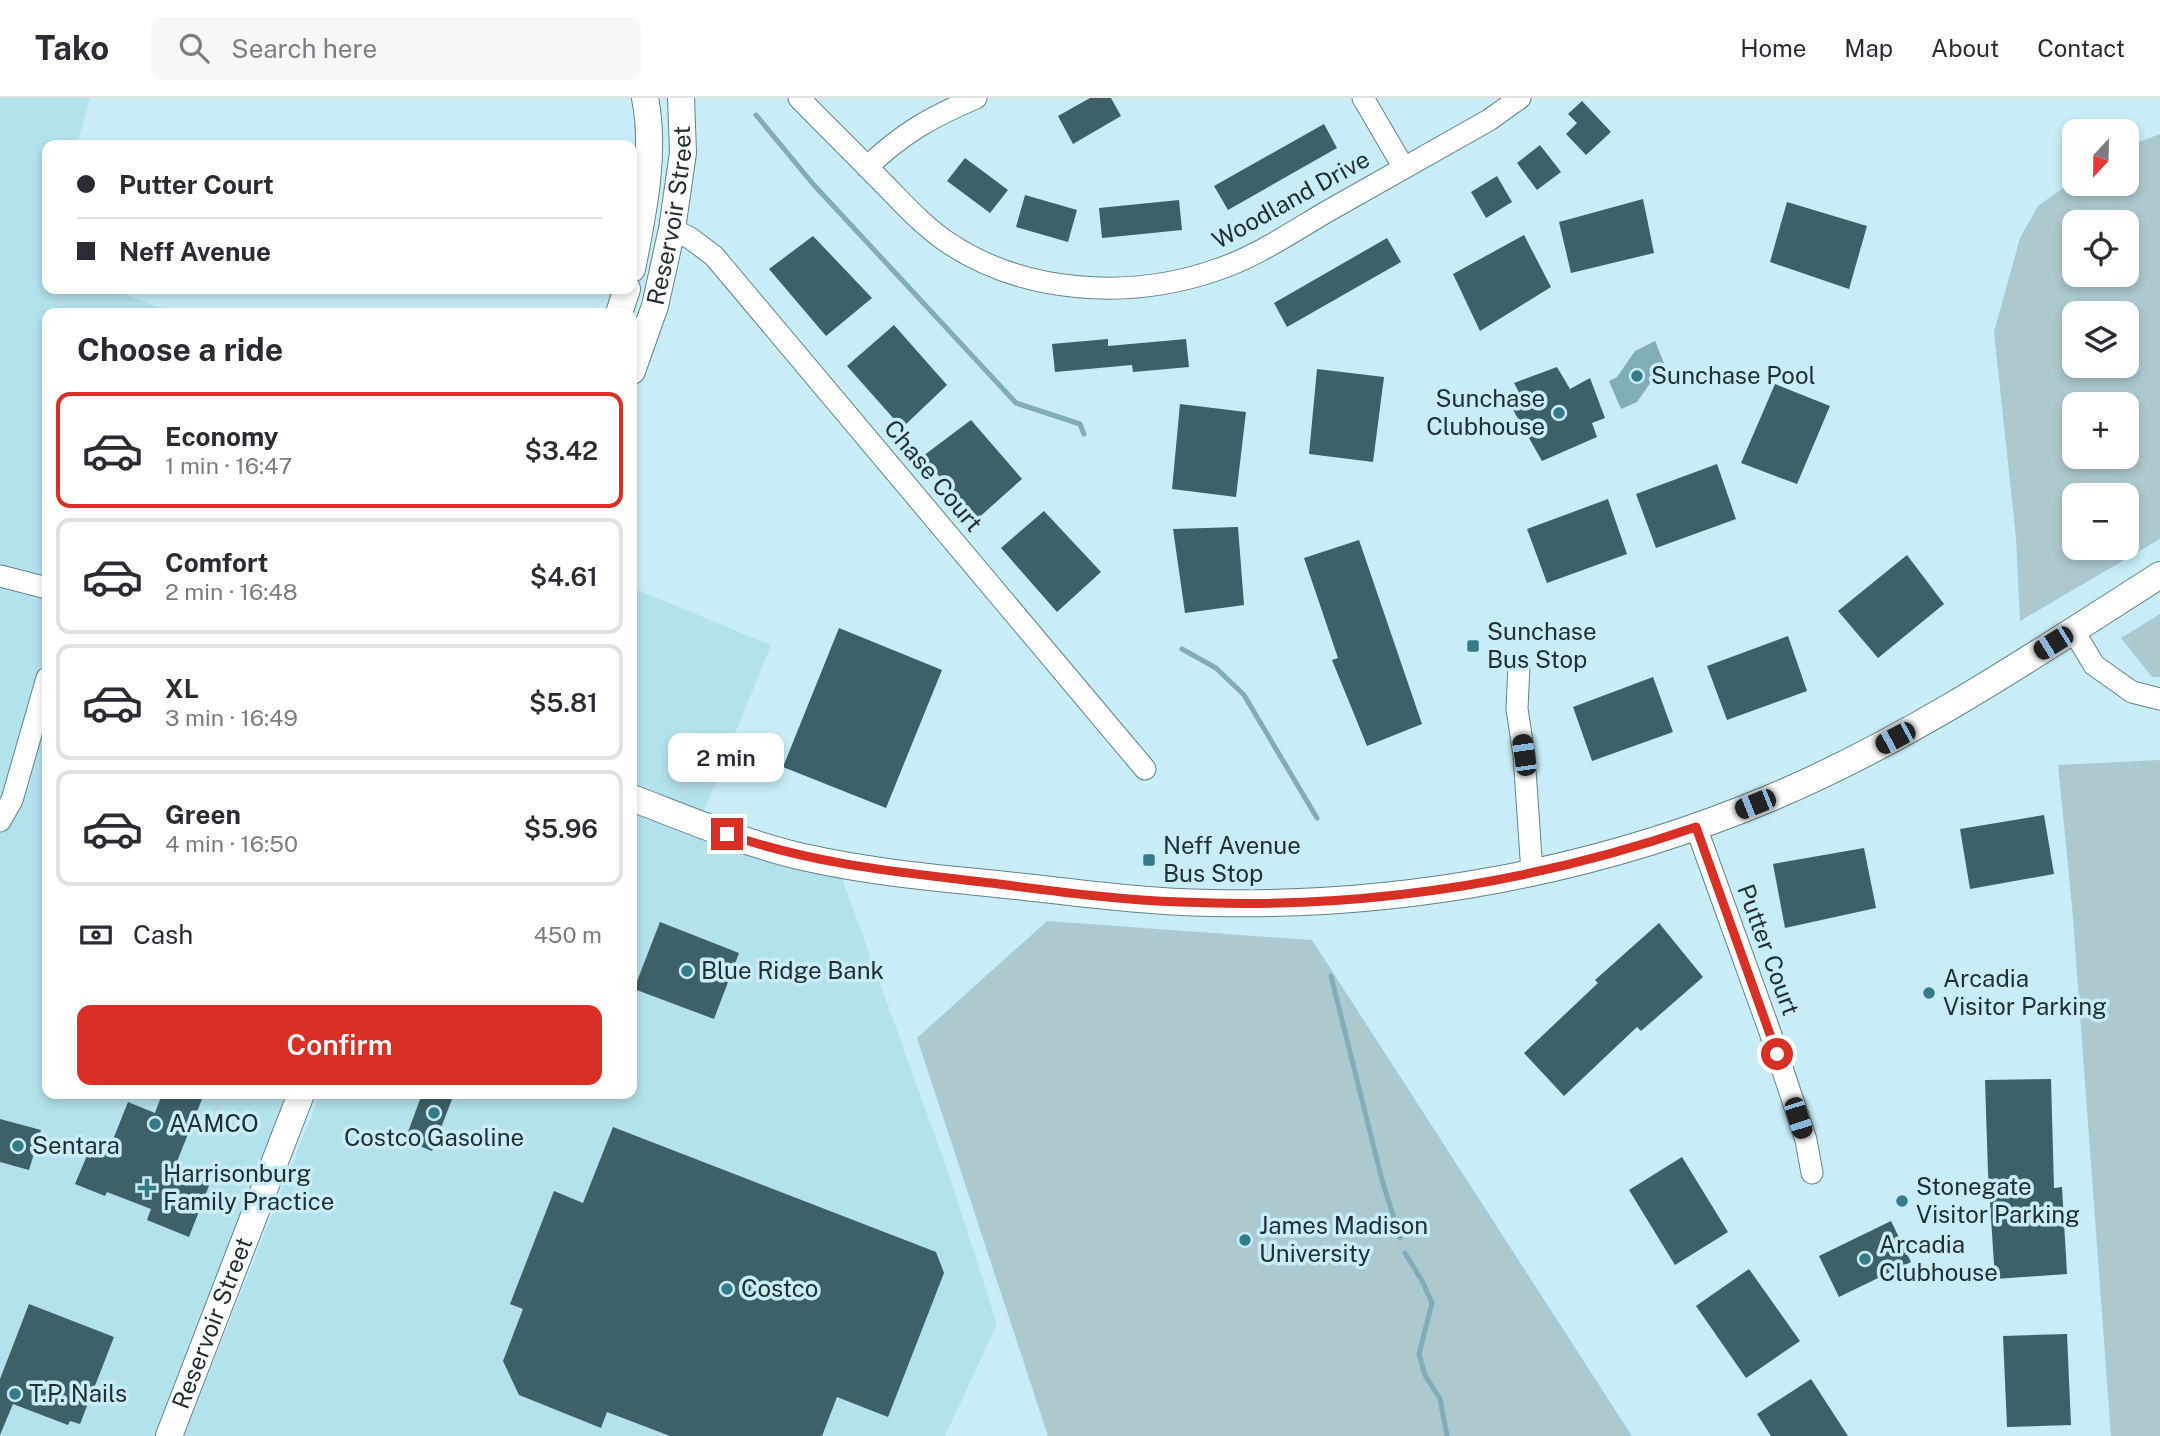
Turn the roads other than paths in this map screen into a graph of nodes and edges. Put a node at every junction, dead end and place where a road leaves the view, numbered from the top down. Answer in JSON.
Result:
{"nodes":[{"id":1,"x":645,"y":98,"type":"edge"},
{"id":2,"x":681,"y":98,"type":"edge"},
{"id":3,"x":799,"y":98,"type":"edge"},
{"id":4,"x":976,"y":98,"type":"edge"},
{"id":5,"x":1363,"y":98,"type":"edge"},
{"id":6,"x":1520,"y":98,"type":"edge"},
{"id":7,"x":867,"y":167,"type":"junction"},
{"id":8,"x":1404,"y":168,"type":"junction"},
{"id":9,"x":672,"y":229,"type":"junction"},
{"id":10,"x":637,"y":242,"type":"edge"},
{"id":11,"x":637,"y":357,"type":"edge"},
{"id":12,"x":2160,"y":575,"type":"edge"},
{"id":13,"x":0,"y":576,"type":"edge"},
{"id":14,"x":42,"y":587,"type":"edge"},
{"id":15,"x":2074,"y":630,"type":"junction"},
{"id":16,"x":1519,"y":664,"type":"dead end"},
{"id":17,"x":42,"y":695,"type":"edge"},
{"id":18,"x":2160,"y":699,"type":"edge"},
{"id":19,"x":1145,"y":769,"type":"dead end"},
{"id":20,"x":637,"y":800,"type":"edge"},
{"id":21,"x":0,"y":821,"type":"edge"},
{"id":22,"x":1696,"y":827,"type":"junction"},
{"id":23,"x":1532,"y":873,"type":"junction"},
{"id":24,"x":299,"y":1099,"type":"edge"},
{"id":25,"x":1812,"y":1172,"type":"dead end"},
{"id":26,"x":169,"y":1436,"type":"edge"}],
"edges":[{"from":1,"to":10,"type":"main road","name":"Reservoir Street"},
{"from":2,"to":9,"type":"main road","name":"Reservoir Street"},
{"from":3,"to":7,"type":"street","name":"Woodland Drive"},
{"from":4,"to":7,"type":"street"},
{"from":5,"to":8,"type":"street"},
{"from":6,"to":8,"type":"street","name":"Woodland Drive"},
{"from":7,"to":8,"type":"street","name":"Woodland Drive"},
{"from":9,"to":11,"type":"main road","name":"Reservoir Street"},
{"from":9,"to":19,"type":"street","name":"Chase Court"},
{"from":12,"to":15,"type":"main road"},
{"from":13,"to":14,"type":"street"},
{"from":15,"to":18,"type":"street"},
{"from":15,"to":22,"type":"main road"},
{"from":16,"to":23,"type":"street"},
{"from":17,"to":21,"type":"street"},
{"from":20,"to":23,"type":"main road"},
{"from":22,"to":23,"type":"main road"},
{"from":22,"to":25,"type":"street","name":"Putter Court"},
{"from":24,"to":26,"type":"main road","name":"Reservoir Street"}]}
